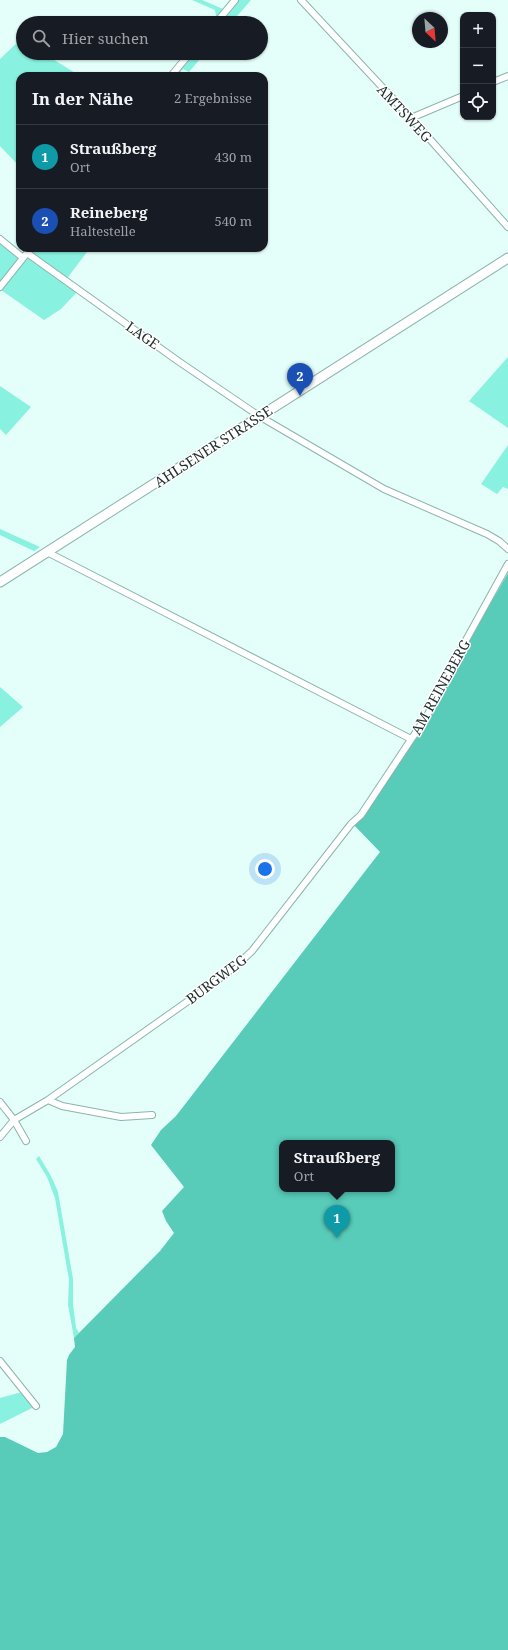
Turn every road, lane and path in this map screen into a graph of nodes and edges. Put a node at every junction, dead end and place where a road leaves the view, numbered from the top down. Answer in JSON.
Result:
{"nodes":[{"id":1,"x":235,"y":0,"type":"edge"},
{"id":2,"x":301,"y":0,"type":"edge"},
{"id":3,"x":222,"y":16,"type":"edge"},
{"id":4,"x":184,"y":60,"type":"edge"},
{"id":5,"x":174,"y":72,"type":"edge"},
{"id":6,"x":508,"y":76,"type":"edge"},
{"id":7,"x":496,"y":81,"type":"edge"},
{"id":8,"x":460,"y":97,"type":"edge"},
{"id":9,"x":411,"y":118,"type":"junction"},
{"id":10,"x":508,"y":227,"type":"edge"},
{"id":11,"x":0,"y":239,"type":"edge"},
{"id":12,"x":16,"y":247,"type":"edge"},
{"id":13,"x":27,"y":253,"type":"edge"},
{"id":14,"x":508,"y":258,"type":"edge"},
{"id":15,"x":0,"y":287,"type":"edge"},
{"id":16,"x":259,"y":416,"type":"junction"},
{"id":17,"x":508,"y":549,"type":"edge"},
{"id":18,"x":47,"y":552,"type":"junction"},
{"id":19,"x":508,"y":564,"type":"edge"},
{"id":20,"x":0,"y":582,"type":"edge"},
{"id":21,"x":411,"y":739,"type":"junction"},
{"id":22,"x":351,"y":824,"type":"joint"},
{"id":23,"x":48,"y":1100,"type":"junction"},
{"id":24,"x":0,"y":1102,"type":"edge"},
{"id":25,"x":152,"y":1115,"type":"dead end"},
{"id":26,"x":14,"y":1120,"type":"junction"},
{"id":27,"x":0,"y":1137,"type":"edge"},
{"id":28,"x":26,"y":1142,"type":"dead end"},
{"id":29,"x":0,"y":1361,"type":"edge"},
{"id":30,"x":36,"y":1406,"type":"dead end"}],
"edges":[{"from":1,"to":3,"type":"street"},
{"from":2,"to":9,"type":"street","name":"AMTSWEG"},
{"from":4,"to":5,"type":"street"},
{"from":6,"to":7,"type":"street"},
{"from":8,"to":9,"type":"street"},
{"from":9,"to":10,"type":"street","name":"AMTSWEG"},
{"from":11,"to":12,"type":"street","name":"LAGE"},
{"from":13,"to":15,"type":"street"},
{"from":13,"to":16,"type":"street","name":"LAGE"},
{"from":14,"to":16,"type":"main road","name":"AHLSENER STRASSE"},
{"from":16,"to":17,"type":"street"},
{"from":16,"to":18,"type":"main road","name":"AHLSENER STRASSE"},
{"from":18,"to":20,"type":"main road","name":"AHLSENER STRASSE"},
{"from":18,"to":21,"type":"street"},
{"from":19,"to":21,"type":"street","name":"AM REINEBERG"},
{"from":21,"to":22,"type":"street","name":"AM REINEBERG"},
{"from":22,"to":23,"type":"street","name":"BURGWEG"},
{"from":23,"to":25,"type":"street"},
{"from":23,"to":26,"type":"street","name":"BURGWEG"},
{"from":24,"to":26,"type":"street"},
{"from":26,"to":27,"type":"street","name":"BURGWEG"},
{"from":26,"to":28,"type":"street"},
{"from":29,"to":30,"type":"street"}]}
